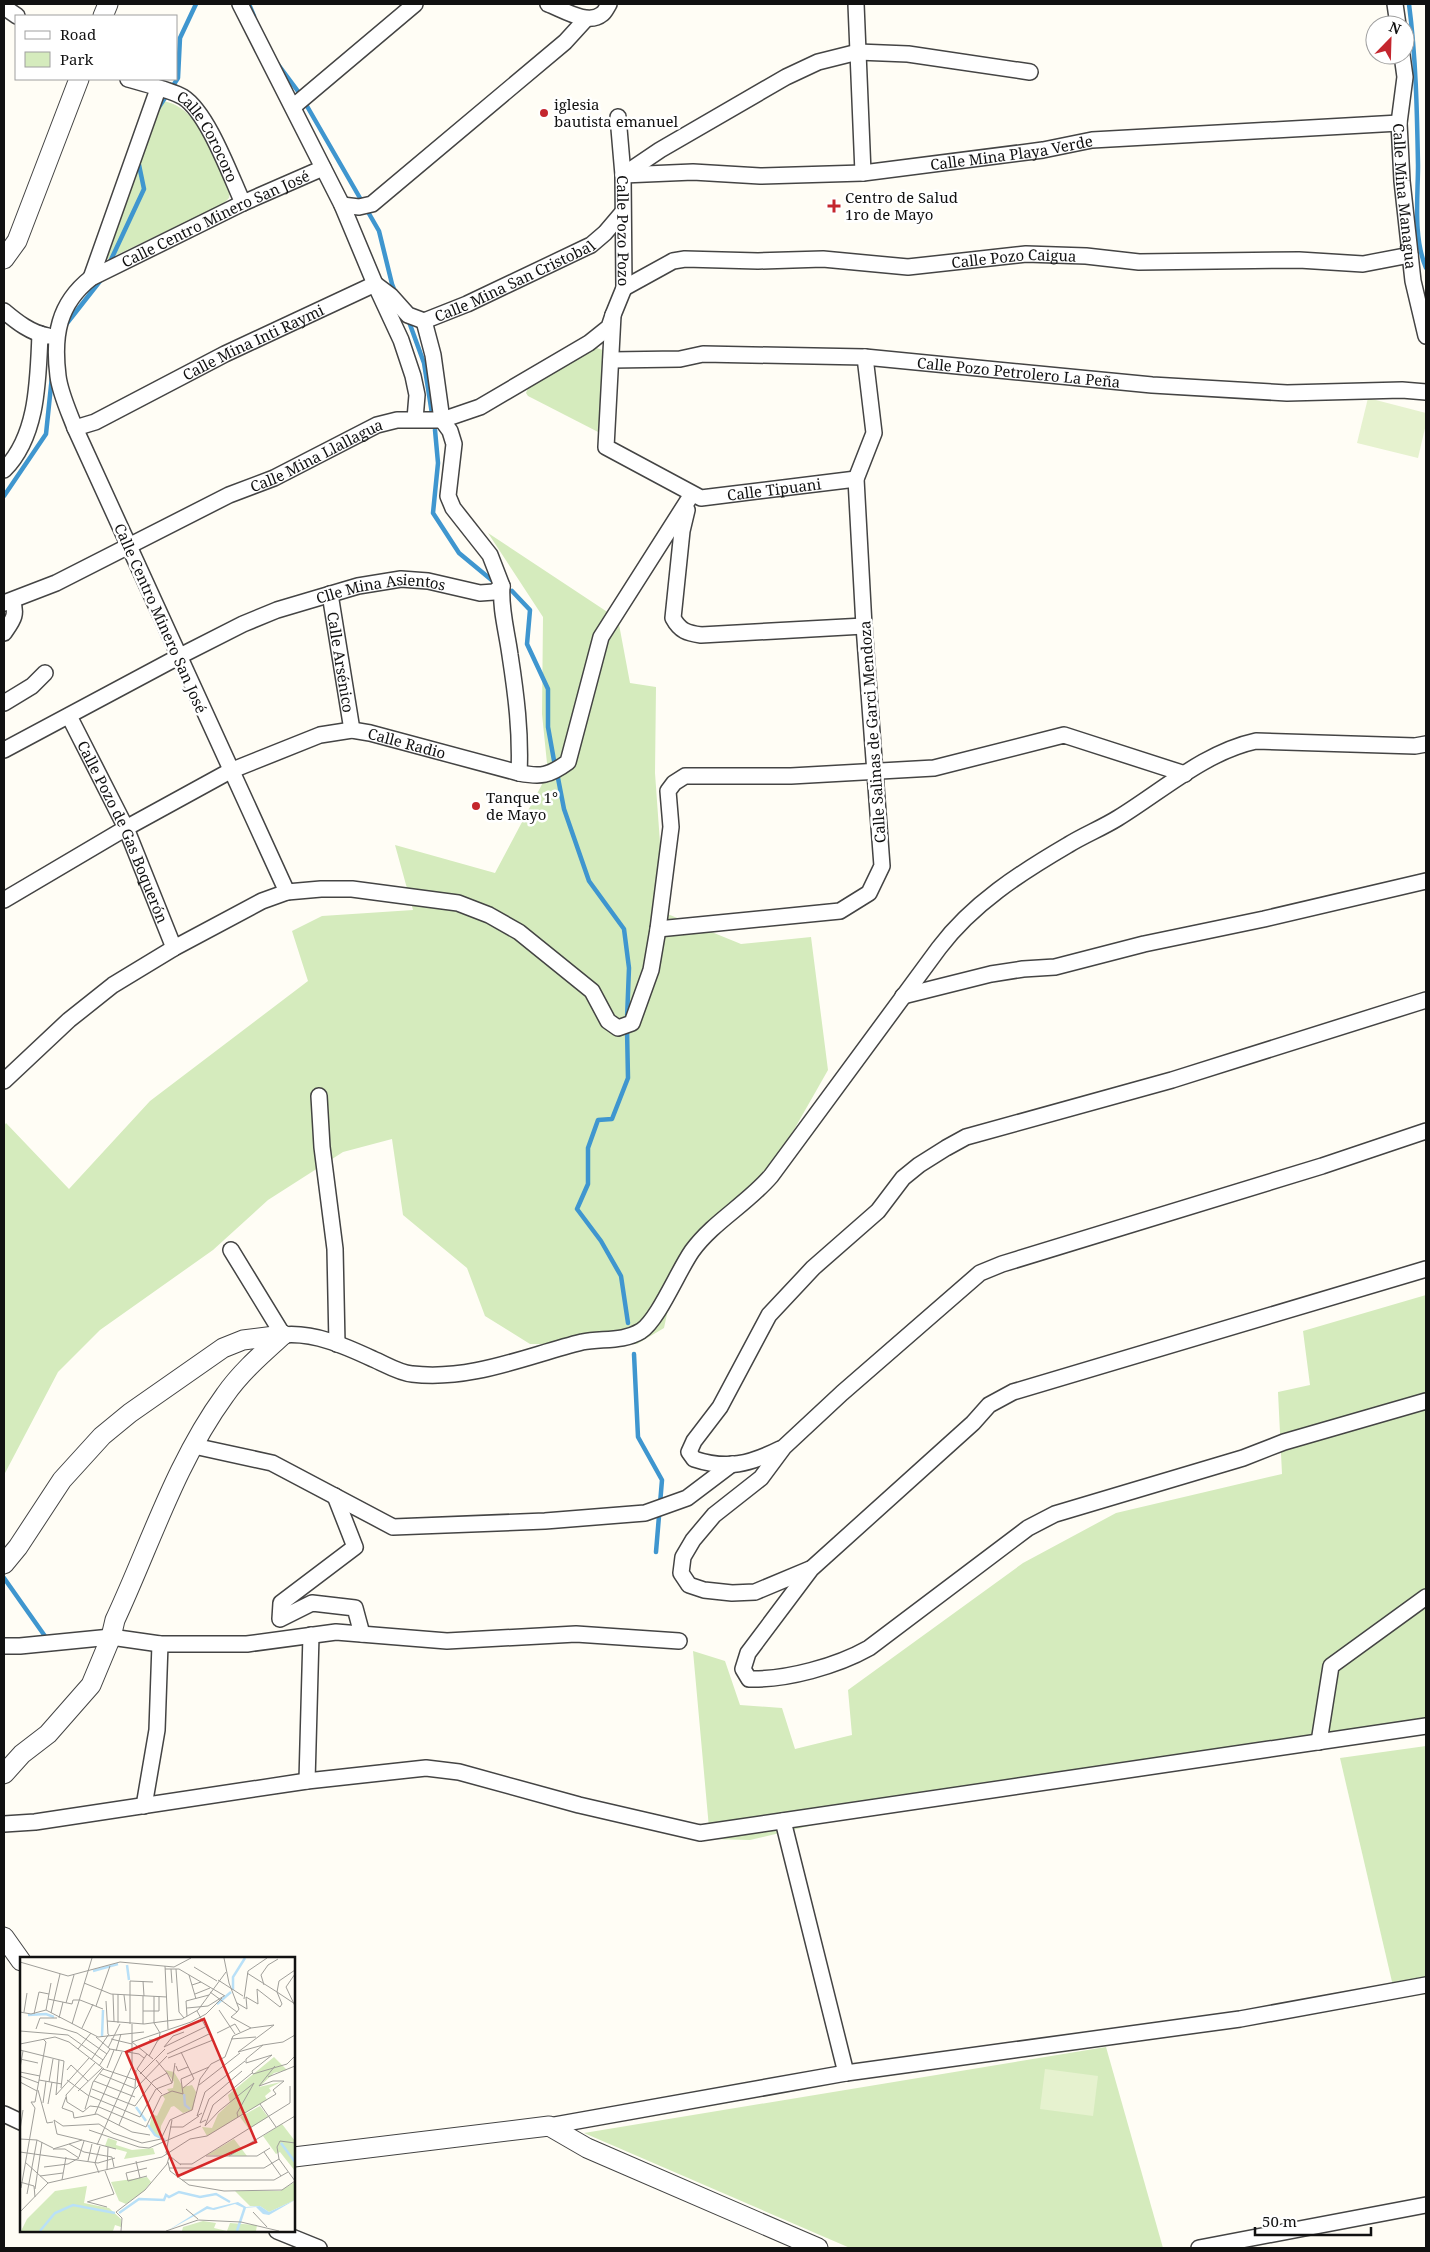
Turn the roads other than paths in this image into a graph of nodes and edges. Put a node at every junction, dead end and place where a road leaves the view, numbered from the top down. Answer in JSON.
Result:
{"nodes":[{"id":1,"x":240,"y":4,"type":"edge"},
{"id":2,"x":415,"y":4,"type":"edge"},
{"id":3,"x":548,"y":4,"type":"edge"},
{"id":4,"x":609,"y":4,"type":"edge"},
{"id":5,"x":856,"y":4,"type":"edge"},
{"id":6,"x":4,"y":7,"type":"edge"},
{"id":7,"x":16,"y":15,"type":"edge"},
{"id":8,"x":586,"y":19,"type":"junction"},
{"id":9,"x":858,"y":52,"type":"junction"},
{"id":10,"x":1403,"y":65,"type":"edge"},
{"id":11,"x":1030,"y":72,"type":"dead end"},
{"id":12,"x":78,"y":80,"type":"edge"},
{"id":13,"x":131,"y":80,"type":"edge"},
{"id":14,"x":158,"y":89,"type":"junction"},
{"id":15,"x":294,"y":106,"type":"junction"},
{"id":16,"x":618,"y":117,"type":"dead end"},
{"id":17,"x":1400,"y":123,"type":"junction"},
{"id":18,"x":323,"y":168,"type":"junction"},
{"id":19,"x":863,"y":173,"type":"junction"},
{"id":20,"x":623,"y":175,"type":"junction"},
{"id":21,"x":244,"y":203,"type":"junction"},
{"id":22,"x":342,"y":205,"type":"junction"},
{"id":23,"x":622,"y":213,"type":"junction"},
{"id":24,"x":1410,"y":255,"type":"junction"},
{"id":25,"x":4,"y":259,"type":"edge"},
{"id":26,"x":90,"y":278,"type":"junction"},
{"id":27,"x":375,"y":284,"type":"junction"},
{"id":28,"x":624,"y":288,"type":"junction"},
{"id":29,"x":4,"y":311,"type":"edge"},
{"id":30,"x":613,"y":315,"type":"junction"},
{"id":31,"x":424,"y":321,"type":"junction"},
{"id":32,"x":40,"y":334,"type":"junction"},
{"id":33,"x":1426,"y":336,"type":"edge"},
{"id":34,"x":57,"y":338,"type":"junction"},
{"id":35,"x":865,"y":357,"type":"junction"},
{"id":36,"x":611,"y":360,"type":"junction"},
{"id":37,"x":1426,"y":392,"type":"edge"},
{"id":38,"x":415,"y":419,"type":"junction"},
{"id":39,"x":442,"y":420,"type":"junction"},
{"id":40,"x":74,"y":428,"type":"junction"},
{"id":41,"x":4,"y":470,"type":"edge"},
{"id":42,"x":856,"y":479,"type":"junction"},
{"id":43,"x":692,"y":494,"type":"junction"},
{"id":44,"x":129,"y":546,"type":"junction"},
{"id":45,"x":502,"y":586,"type":"junction"},
{"id":46,"x":330,"y":594,"type":"junction"},
{"id":47,"x":8,"y":602,"type":"edge"},
{"id":48,"x":864,"y":626,"type":"junction"},
{"id":49,"x":4,"y":632,"type":"edge"},
{"id":50,"x":180,"y":656,"type":"junction"},
{"id":51,"x":46,"y":673,"type":"dead end"},
{"id":52,"x":4,"y":703,"type":"edge"},
{"id":53,"x":69,"y":716,"type":"junction"},
{"id":54,"x":352,"y":730,"type":"junction"},
{"id":55,"x":1426,"y":744,"type":"edge"},
{"id":56,"x":4,"y":750,"type":"edge"},
{"id":57,"x":230,"y":771,"type":"junction"},
{"id":58,"x":876,"y":771,"type":"junction"},
{"id":59,"x":519,"y":773,"type":"junction"},
{"id":60,"x":1185,"y":774,"type":"junction"},
{"id":61,"x":126,"y":828,"type":"junction"},
{"id":62,"x":1426,"y":881,"type":"edge"},
{"id":63,"x":287,"y":892,"type":"junction"},
{"id":64,"x":4,"y":900,"type":"edge"},
{"id":65,"x":658,"y":929,"type":"junction"},
{"id":66,"x":174,"y":948,"type":"junction"},
{"id":67,"x":903,"y":996,"type":"junction"},
{"id":68,"x":1426,"y":1000,"type":"edge"},
{"id":69,"x":4,"y":1081,"type":"edge"},
{"id":70,"x":318,"y":1096,"type":"dead end"},
{"id":71,"x":1426,"y":1132,"type":"edge"},
{"id":72,"x":231,"y":1250,"type":"dead end"},
{"id":73,"x":1426,"y":1269,"type":"edge"},
{"id":74,"x":283,"y":1335,"type":"junction"},
{"id":75,"x":337,"y":1344,"type":"junction"},
{"id":76,"x":1426,"y":1401,"type":"edge"},
{"id":77,"x":194,"y":1446,"type":"junction"},
{"id":78,"x":784,"y":1447,"type":"junction"},
{"id":79,"x":732,"y":1464,"type":"junction"},
{"id":80,"x":335,"y":1496,"type":"junction"},
{"id":81,"x":4,"y":1564,"type":"edge"},
{"id":82,"x":811,"y":1569,"type":"junction"},
{"id":83,"x":1426,"y":1597,"type":"edge"},
{"id":84,"x":362,"y":1634,"type":"junction"},
{"id":85,"x":311,"y":1635,"type":"junction"},
{"id":86,"x":111,"y":1637,"type":"junction"},
{"id":87,"x":679,"y":1640,"type":"dead end"},
{"id":88,"x":160,"y":1644,"type":"junction"},
{"id":89,"x":4,"y":1646,"type":"edge"},
{"id":90,"x":1426,"y":1726,"type":"edge"},
{"id":91,"x":1319,"y":1742,"type":"junction"},
{"id":92,"x":4,"y":1774,"type":"edge"},
{"id":93,"x":307,"y":1781,"type":"junction"},
{"id":94,"x":144,"y":1806,"type":"junction"},
{"id":95,"x":783,"y":1821,"type":"junction"},
{"id":96,"x":4,"y":1824,"type":"edge"},
{"id":97,"x":4,"y":1937,"type":"edge"},
{"id":98,"x":20,"y":1960,"type":"edge"},
{"id":99,"x":1426,"y":1985,"type":"edge"},
{"id":100,"x":846,"y":2072,"type":"junction"},
{"id":101,"x":4,"y":2114,"type":"edge"},
{"id":102,"x":20,"y":2122,"type":"edge"},
{"id":103,"x":549,"y":2126,"type":"junction"},
{"id":104,"x":295,"y":2157,"type":"edge"},
{"id":105,"x":1426,"y":2205,"type":"edge"},
{"id":106,"x":279,"y":2232,"type":"edge"},
{"id":107,"x":319,"y":2248,"type":"edge"},
{"id":108,"x":818,"y":2248,"type":"edge"},
{"id":109,"x":1199,"y":2248,"type":"edge"}],
"edges":[{"from":1,"to":15,"type":"street"},
{"from":2,"to":15,"type":"street"},
{"from":3,"to":8,"type":"street"},
{"from":4,"to":8,"type":"street"},
{"from":5,"to":9,"type":"street"},
{"from":6,"to":7,"type":"street"},
{"from":8,"to":22,"type":"street"},
{"from":9,"to":11,"type":"street","name":"Calle Pozo Pozo"},
{"from":9,"to":19,"type":"street"},
{"from":9,"to":20,"type":"street","name":"Calle Pozo Pozo"},
{"from":10,"to":17,"type":"street","name":"Calle Mina Managua"},
{"from":12,"to":25,"type":"street"},
{"from":13,"to":14,"type":"street","name":"Calle Corocoro"},
{"from":14,"to":21,"type":"street","name":"Calle Corocoro"},
{"from":14,"to":26,"type":"street"},
{"from":15,"to":18,"type":"street"},
{"from":16,"to":20,"type":"street"},
{"from":17,"to":19,"type":"street","name":"Calle Mina Playa Verde"},
{"from":17,"to":24,"type":"street","name":"Calle Mina Managua"},
{"from":18,"to":21,"type":"street","name":"Calle Centro Minero San José"},
{"from":18,"to":22,"type":"street"},
{"from":19,"to":20,"type":"street","name":"Calle Mina Playa Verde"},
{"from":20,"to":23,"type":"street","name":"Calle Pozo Pozo"},
{"from":21,"to":26,"type":"street","name":"Calle Centro Minero San José"},
{"from":22,"to":27,"type":"street"},
{"from":23,"to":28,"type":"street","name":"Calle Pozo Pozo"},
{"from":23,"to":31,"type":"street","name":"Calle Mina San Cristobal"},
{"from":24,"to":28,"type":"street","name":"Calle Pozo Caigua"},
{"from":24,"to":33,"type":"street","name":"Calle Mina Managua"},
{"from":26,"to":34,"type":"street","name":"Calle Centro Minero San José"},
{"from":27,"to":31,"type":"street"},
{"from":27,"to":38,"type":"street"},
{"from":27,"to":40,"type":"street","name":"Calle Mina Inti Raymi"},
{"from":28,"to":30,"type":"street","name":"Calle Pozo Pozo"},
{"from":29,"to":32,"type":"street"},
{"from":30,"to":36,"type":"street","name":"Calle Pozo Pozo"},
{"from":30,"to":39,"type":"street","name":"Calle Mina Llallagua"},
{"from":31,"to":39,"type":"street"},
{"from":32,"to":34,"type":"street"},
{"from":32,"to":41,"type":"street"},
{"from":34,"to":40,"type":"street","name":"Calle Centro Minero San José"},
{"from":35,"to":36,"type":"street","name":"Calle Pozo Petrolero La Peña"},
{"from":35,"to":37,"type":"street","name":"Calle Pozo Petrolero La Peña"},
{"from":35,"to":42,"type":"street","name":"Calle Salinas de Garci Mendoza"},
{"from":36,"to":43,"type":"street","name":"Calle Pozo Pozo"},
{"from":38,"to":39,"type":"street","name":"Calle Mina Llallagua"},
{"from":38,"to":44,"type":"street","name":"Calle Mina Llallagua"},
{"from":39,"to":45,"type":"street"},
{"from":40,"to":44,"type":"street","name":"Calle Centro Minero San José"},
{"from":42,"to":43,"type":"street","name":"Calle Tipuani"},
{"from":42,"to":48,"type":"street","name":"Calle Salinas de Garci Mendoza"},
{"from":43,"to":48,"type":"street"},
{"from":43,"to":59,"type":"street","name":"Calle Radio"},
{"from":44,"to":47,"type":"street","name":"Calle Mina Llallagua"},
{"from":44,"to":50,"type":"street","name":"Calle Centro Minero San José"},
{"from":45,"to":46,"type":"street","name":"Clle Mina Asientos"},
{"from":45,"to":59,"type":"street"},
{"from":46,"to":50,"type":"street","name":"Clle Mina Asientos"},
{"from":46,"to":54,"type":"street","name":"Calle Arsénico"},
{"from":47,"to":49,"type":"street"},
{"from":48,"to":58,"type":"street","name":"Calle Salinas de Garci Mendoza"},
{"from":50,"to":53,"type":"street","name":"Clle Mina Asientos"},
{"from":50,"to":57,"type":"street","name":"Calle Centro Minero San José"},
{"from":51,"to":52,"type":"street"},
{"from":53,"to":56,"type":"street","name":"Clle Mina Asientos"},
{"from":53,"to":61,"type":"street","name":"Calle Pozo de Gas Boquerón"},
{"from":54,"to":57,"type":"street","name":"Calle Radio"},
{"from":54,"to":59,"type":"street","name":"Calle Radio"},
{"from":55,"to":60,"type":"street"},
{"from":57,"to":61,"type":"street","name":"Calle Radio"},
{"from":57,"to":63,"type":"street","name":"Calle Centro Minero San José"},
{"from":58,"to":60,"type":"street"},
{"from":58,"to":65,"type":"street","name":"Calle Salinas de Garci Mendoza"},
{"from":58,"to":65,"type":"street"},
{"from":60,"to":67,"type":"street"},
{"from":61,"to":64,"type":"street","name":"Calle Radio"},
{"from":61,"to":66,"type":"street","name":"Calle Pozo de Gas Boquerón"},
{"from":62,"to":67,"type":"street"},
{"from":63,"to":65,"type":"street"},
{"from":63,"to":66,"type":"street"},
{"from":66,"to":69,"type":"street"},
{"from":67,"to":75,"type":"street"},
{"from":68,"to":79,"type":"street"},
{"from":70,"to":75,"type":"street"},
{"from":71,"to":78,"type":"street"},
{"from":72,"to":74,"type":"street"},
{"from":73,"to":82,"type":"street"},
{"from":74,"to":75,"type":"street"},
{"from":74,"to":77,"type":"street"},
{"from":74,"to":81,"type":"street"},
{"from":76,"to":82,"type":"street"},
{"from":77,"to":80,"type":"street"},
{"from":77,"to":86,"type":"street"},
{"from":78,"to":79,"type":"street"},
{"from":78,"to":82,"type":"street"},
{"from":79,"to":80,"type":"street"},
{"from":80,"to":84,"type":"street"},
{"from":83,"to":91,"type":"street"},
{"from":84,"to":85,"type":"street"},
{"from":84,"to":87,"type":"street"},
{"from":85,"to":88,"type":"street"},
{"from":85,"to":93,"type":"street"},
{"from":86,"to":88,"type":"street"},
{"from":86,"to":89,"type":"street"},
{"from":86,"to":92,"type":"street"},
{"from":88,"to":94,"type":"street"},
{"from":90,"to":91,"type":"street"},
{"from":91,"to":95,"type":"street"},
{"from":93,"to":94,"type":"street"},
{"from":93,"to":95,"type":"street"},
{"from":94,"to":96,"type":"street"},
{"from":95,"to":100,"type":"street"},
{"from":97,"to":98,"type":"street"},
{"from":99,"to":100,"type":"street"},
{"from":100,"to":103,"type":"street"},
{"from":101,"to":102,"type":"street"},
{"from":103,"to":104,"type":"street"},
{"from":103,"to":108,"type":"street"},
{"from":105,"to":109,"type":"street"},
{"from":106,"to":107,"type":"street"}]}
